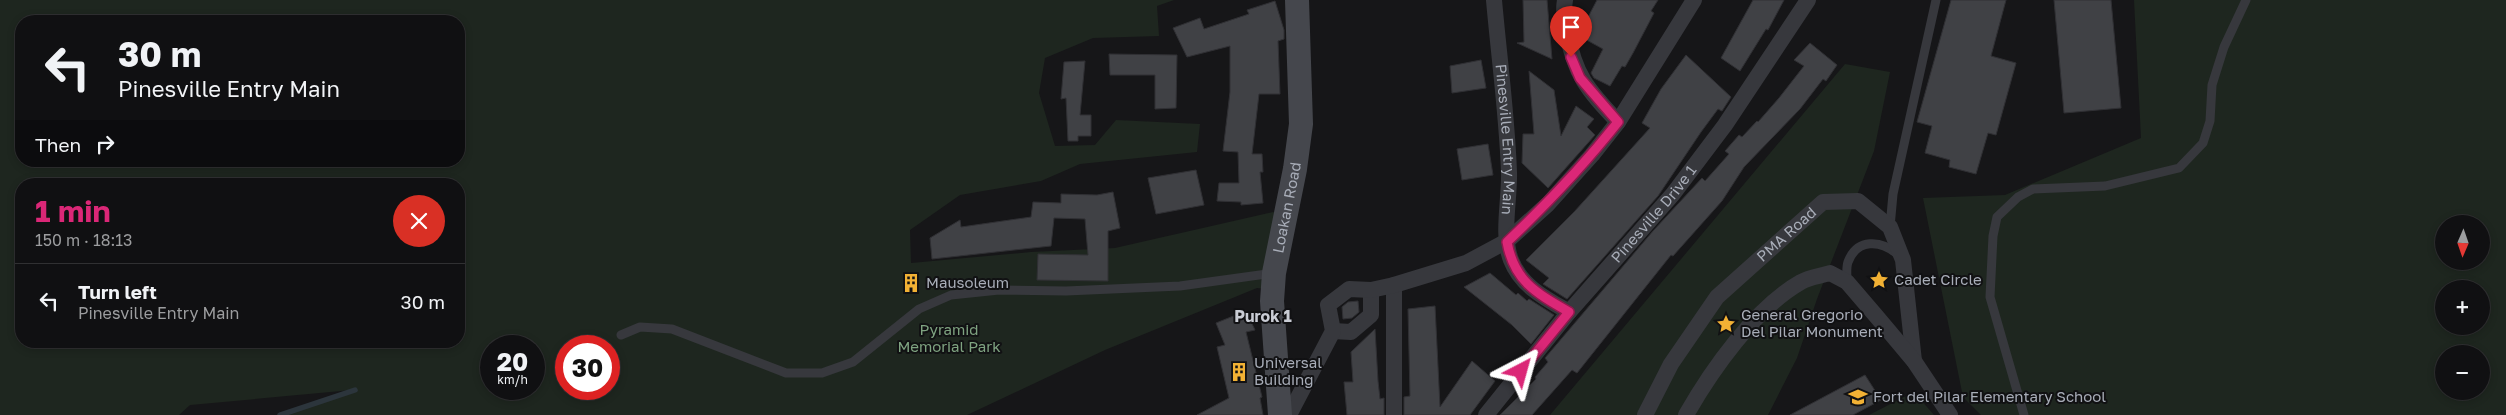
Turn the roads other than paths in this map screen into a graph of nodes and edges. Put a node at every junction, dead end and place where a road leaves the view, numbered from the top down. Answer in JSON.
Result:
{"nodes":[{"id":1,"x":1297,"y":0,"type":"edge"},
{"id":2,"x":1494,"y":0,"type":"edge"},
{"id":3,"x":1565,"y":0,"type":"edge"},
{"id":4,"x":1694,"y":0,"type":"edge"},
{"id":5,"x":1808,"y":0,"type":"edge"},
{"id":6,"x":1936,"y":0,"type":"edge"},
{"id":7,"x":2246,"y":0,"type":"edge"},
{"id":8,"x":1618,"y":122,"type":"junction"},
{"id":9,"x":1890,"y":227,"type":"junction"},
{"id":10,"x":1507,"y":242,"type":"junction"},
{"id":11,"x":1903,"y":260,"type":"junction"},
{"id":12,"x":1274,"y":273,"type":"junction"},
{"id":13,"x":1847,"y":282,"type":"junction"},
{"id":14,"x":1394,"y":285,"type":"junction"},
{"id":15,"x":1371,"y":290,"type":"junction"},
{"id":16,"x":1569,"y":312,"type":"junction"},
{"id":17,"x":1332,"y":331,"type":"junction"},
{"id":18,"x":621,"y":335,"type":"dead end"},
{"id":19,"x":1914,"y":361,"type":"junction"},
{"id":20,"x":1280,"y":415,"type":"edge"},
{"id":21,"x":1290,"y":415,"type":"edge"},
{"id":22,"x":1394,"y":415,"type":"edge"},
{"id":23,"x":1486,"y":415,"type":"edge"},
{"id":24,"x":1645,"y":415,"type":"edge"},
{"id":25,"x":1686,"y":415,"type":"edge"},
{"id":26,"x":1950,"y":415,"type":"edge"},
{"id":27,"x":2024,"y":415,"type":"edge"}],
"edges":[{"from":1,"to":12,"type":"main road","name":"Loakan Road"},
{"from":2,"to":10,"type":"street","name":"Pinesville Entry Main"},
{"from":3,"to":8,"type":"street"},
{"from":4,"to":8,"type":"street"},
{"from":5,"to":16,"type":"street","name":"Pinesville Drive 1"},
{"from":6,"to":9,"type":"lane"},
{"from":7,"to":27,"type":"lane"},
{"from":8,"to":10,"type":"street"},
{"from":9,"to":11,"type":"street","name":"PMA Road"},
{"from":9,"to":24,"type":"street","name":"PMA Road"},
{"from":10,"to":14,"type":"street"},
{"from":10,"to":16,"type":"street","name":"Pinesville Entry Main"},
{"from":11,"to":13,"type":"lane"},
{"from":11,"to":19,"type":"street","name":"PMA Road"},
{"from":12,"to":18,"type":"lane"},
{"from":12,"to":20,"type":"main road","name":"Loakan Road"},
{"from":13,"to":19,"type":"street","name":"PMA Road"},
{"from":13,"to":25,"type":"street"},
{"from":14,"to":15,"type":"street"},
{"from":14,"to":22,"type":"street"},
{"from":15,"to":17,"type":"street"},
{"from":15,"to":17,"type":"street"},
{"from":16,"to":23,"type":"street","name":"Pinesville Drive 1"},
{"from":17,"to":21,"type":"street"},
{"from":19,"to":26,"type":"street","name":"PMA Road"}]}
